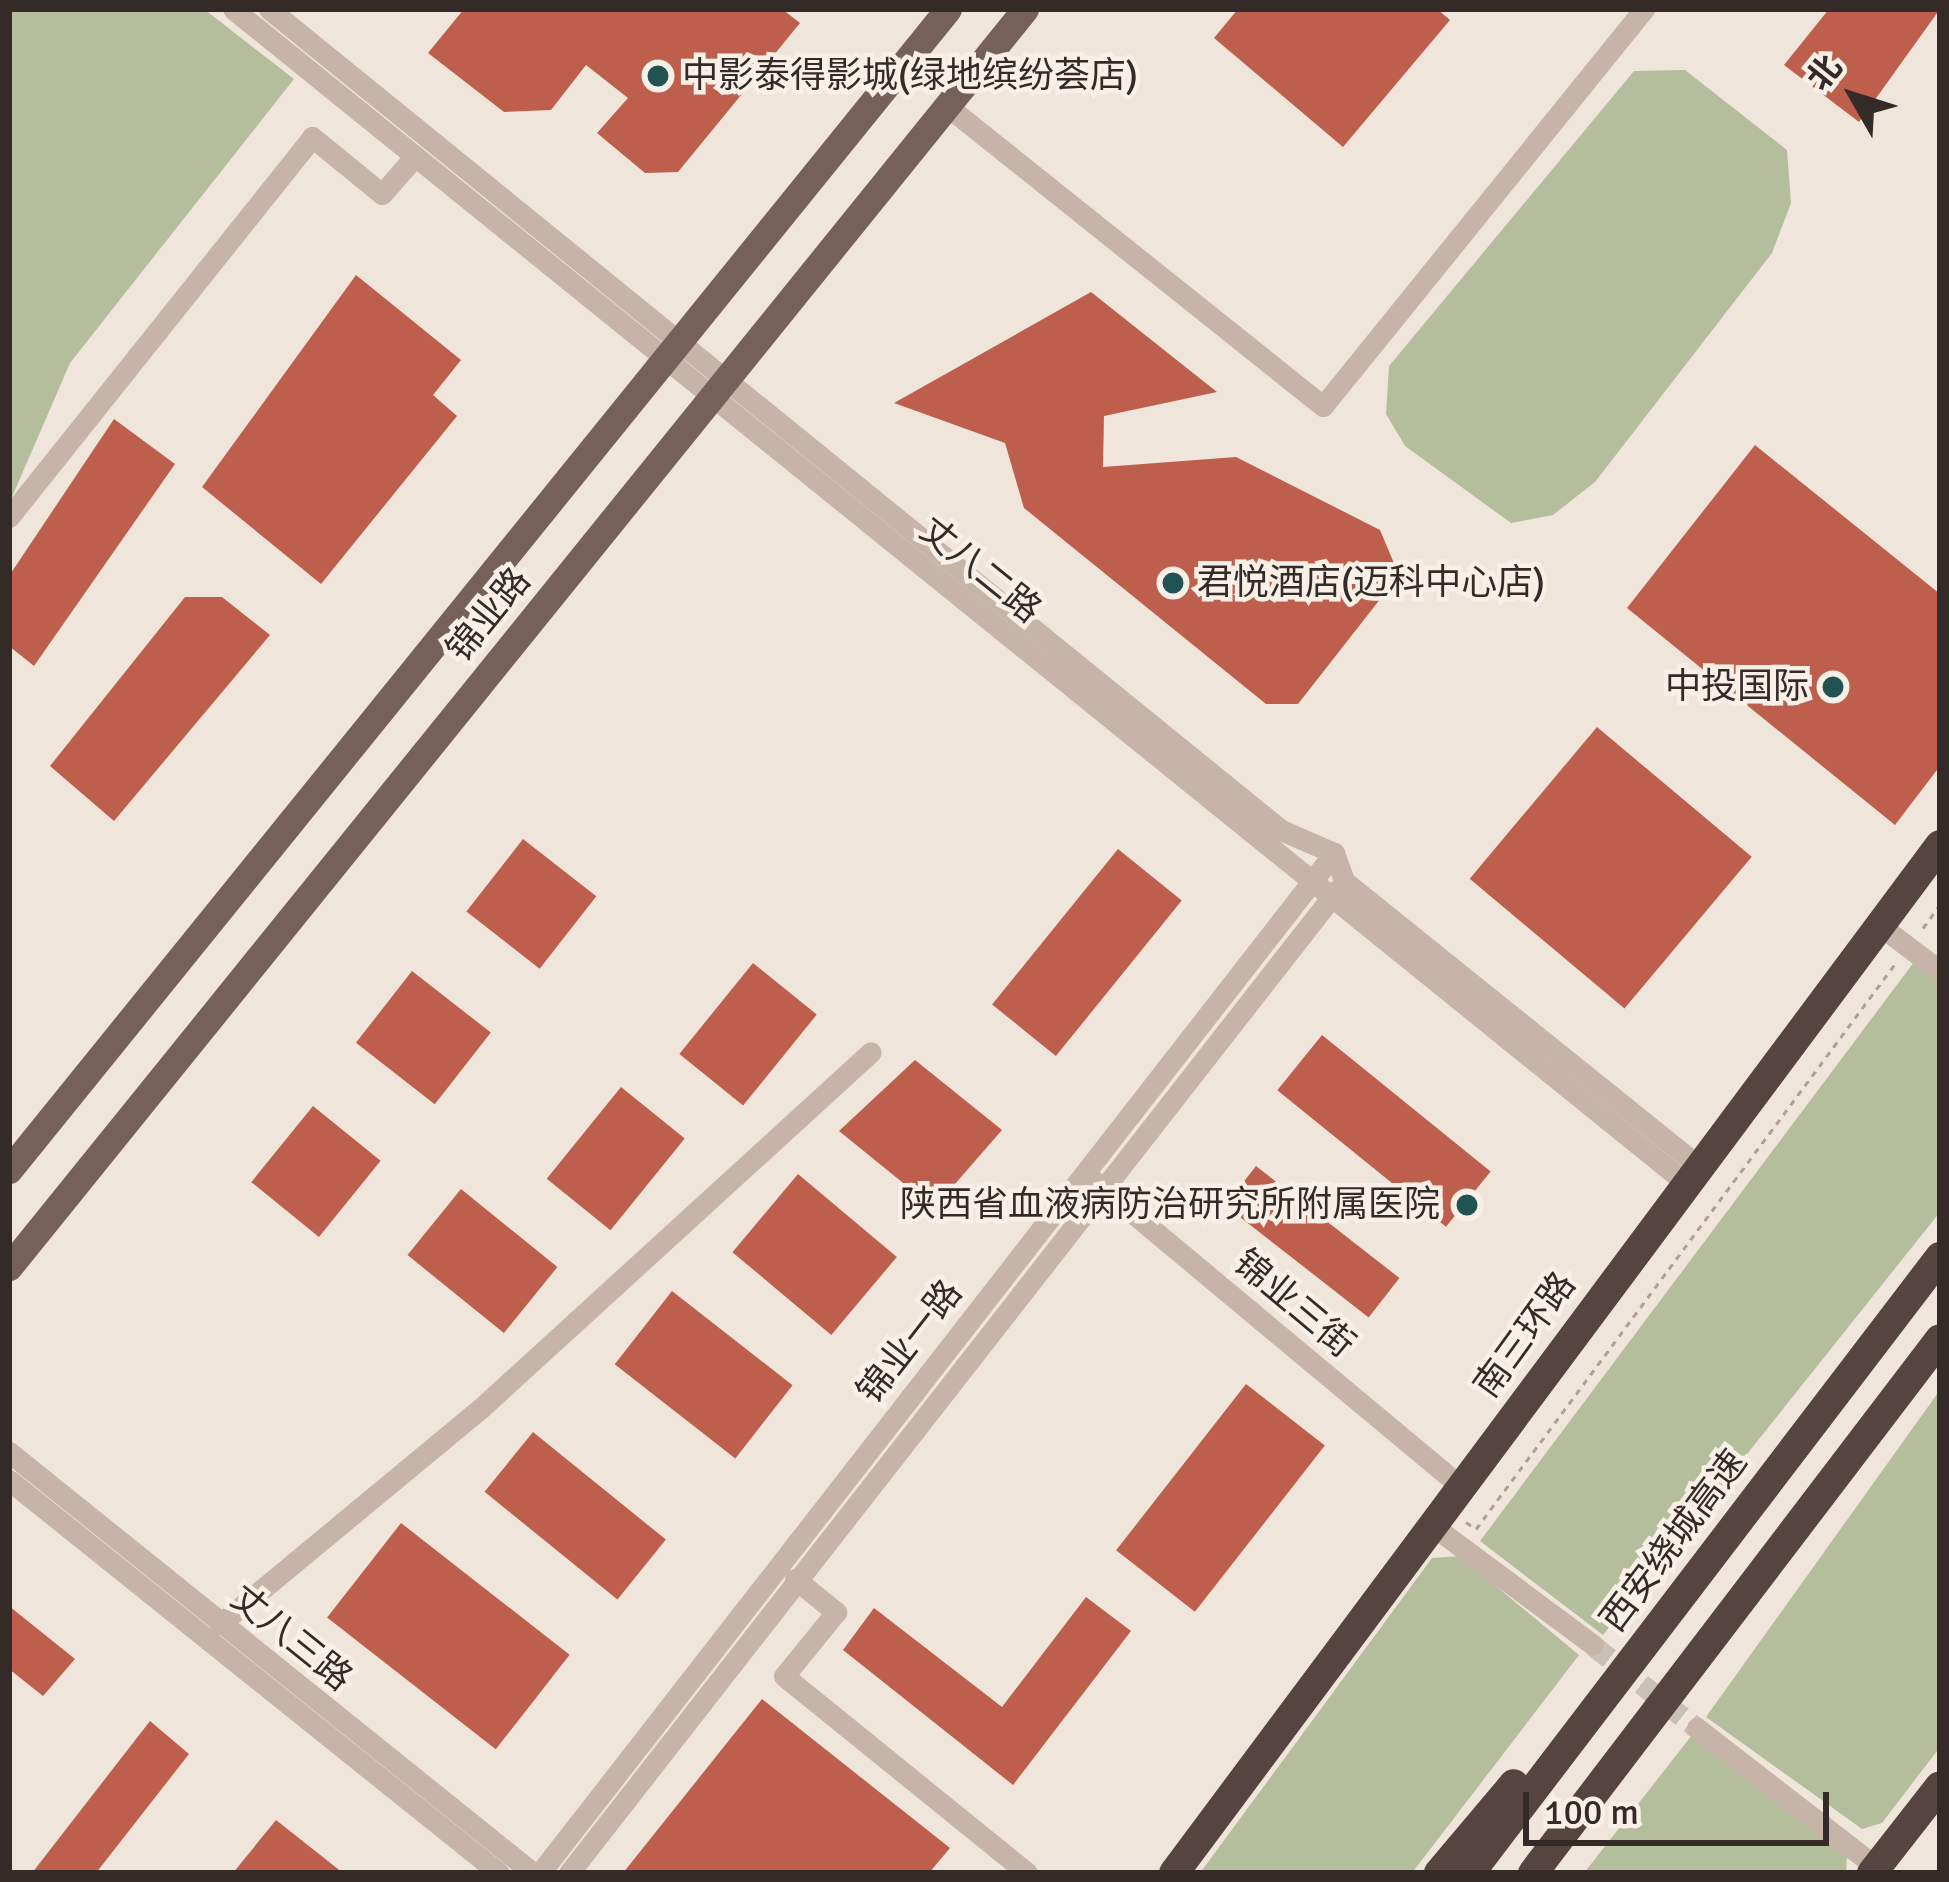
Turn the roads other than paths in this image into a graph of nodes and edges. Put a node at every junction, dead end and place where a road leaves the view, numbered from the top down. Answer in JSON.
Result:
{"nodes":[{"id":1,"x":233,"y":9,"type":"edge"},
{"id":2,"x":947,"y":9,"type":"edge"},
{"id":3,"x":1025,"y":9,"type":"edge"},
{"id":4,"x":1644,"y":9,"type":"edge"},
{"id":5,"x":278,"y":12,"type":"edge"},
{"id":6,"x":946,"y":106,"type":"junction"},
{"id":7,"x":415,"y":156,"type":"junction"},
{"id":8,"x":672,"y":349,"type":"junction"},
{"id":9,"x":718,"y":388,"type":"junction"},
{"id":10,"x":9,"y":517,"type":"edge"},
{"id":11,"x":1940,"y":845,"type":"edge"},
{"id":12,"x":1334,"y":854,"type":"junction"},
{"id":13,"x":1311,"y":880,"type":"junction"},
{"id":14,"x":1337,"y":889,"type":"junction"},
{"id":15,"x":1879,"y":926,"type":"junction"},
{"id":16,"x":1940,"y":971,"type":"edge"},
{"id":17,"x":872,"y":1052,"type":"dead end"},
{"id":18,"x":9,"y":1170,"type":"edge"},
{"id":19,"x":1692,"y":1174,"type":"junction"},
{"id":20,"x":1093,"y":1180,"type":"junction"},
{"id":21,"x":1940,"y":1257,"type":"edge"},
{"id":22,"x":9,"y":1267,"type":"edge"},
{"id":23,"x":1940,"y":1340,"type":"edge"},
{"id":24,"x":9,"y":1451,"type":"edge"},
{"id":25,"x":9,"y":1480,"type":"edge"},
{"id":26,"x":1447,"y":1507,"type":"junction"},
{"id":27,"x":795,"y":1580,"type":"junction"},
{"id":28,"x":220,"y":1624,"type":"junction"},
{"id":29,"x":1656,"y":1629,"type":"junction"},
{"id":30,"x":1593,"y":1645,"type":"tunnel mouth"},
{"id":31,"x":1696,"y":1728,"type":"tunnel mouth"},
{"id":32,"x":1940,"y":1786,"type":"edge"},
{"id":33,"x":1874,"y":1870,"type":"edge"},
{"id":34,"x":499,"y":1873,"type":"edge"},
{"id":35,"x":536,"y":1873,"type":"edge"},
{"id":36,"x":569,"y":1873,"type":"edge"},
{"id":37,"x":1027,"y":1873,"type":"edge"},
{"id":38,"x":1174,"y":1873,"type":"edge"},
{"id":39,"x":1439,"y":1873,"type":"edge"},
{"id":40,"x":1470,"y":1873,"type":"edge"},
{"id":41,"x":1536,"y":1873,"type":"edge"}],
"edges":[{"from":1,"to":7,"type":"street","name":"丈八二路"},
{"from":2,"to":8,"type":"main road","name":"锦业路"},
{"from":3,"to":6,"type":"main road","name":"锦业路"},
{"from":4,"to":6,"type":"street"},
{"from":5,"to":8,"type":"street","name":"丈八二路"},
{"from":6,"to":9,"type":"main road","name":"锦业路"},
{"from":7,"to":8,"type":"street","name":"丈八二路"},
{"from":7,"to":10,"type":"street"},
{"from":8,"to":9,"type":"street","name":"丈八二路"},
{"from":8,"to":18,"type":"main road","name":"锦业路"},
{"from":9,"to":12,"type":"street","name":"丈八二路"},
{"from":9,"to":13,"type":"street","name":"丈八二路"},
{"from":9,"to":22,"type":"main road","name":"锦业路"},
{"from":11,"to":15,"type":"highway","name":"南三环路"},
{"from":12,"to":13,"type":"street","name":"锦业一路"},
{"from":12,"to":14,"type":"street"},
{"from":13,"to":14,"type":"street","name":"丈八二路"},
{"from":13,"to":20,"type":"street","name":"锦业一路"},
{"from":14,"to":19,"type":"street","name":"丈八二路"},
{"from":14,"to":20,"type":"street","name":"锦业一路"},
{"from":15,"to":16,"type":"street"},
{"from":15,"to":19,"type":"highway","name":"南三环路"},
{"from":17,"to":28,"type":"street"},
{"from":19,"to":26,"type":"highway","name":"南三环路"},
{"from":20,"to":26,"type":"street","name":"锦业三街"},
{"from":20,"to":27,"type":"street","name":"锦业一路"},
{"from":20,"to":35,"type":"street","name":"锦业一路"},
{"from":21,"to":29,"type":"highway","name":"西安绕城高速"},
{"from":23,"to":41,"type":"highway"},
{"from":24,"to":28,"type":"street","name":"丈八三路"},
{"from":25,"to":34,"type":"street","name":"丈八三路"},
{"from":26,"to":30,"type":"street","name":"锦业三街"},
{"from":26,"to":38,"type":"highway","name":"南三环路"},
{"from":27,"to":36,"type":"street","name":"锦业一路"},
{"from":27,"to":37,"type":"street"},
{"from":28,"to":35,"type":"street","name":"丈八三路"},
{"from":29,"to":39,"type":"highway"},
{"from":29,"to":40,"type":"highway","name":"西安绕城高速"},
{"from":31,"to":33,"type":"street"},
{"from":32,"to":33,"type":"highway"}]}
